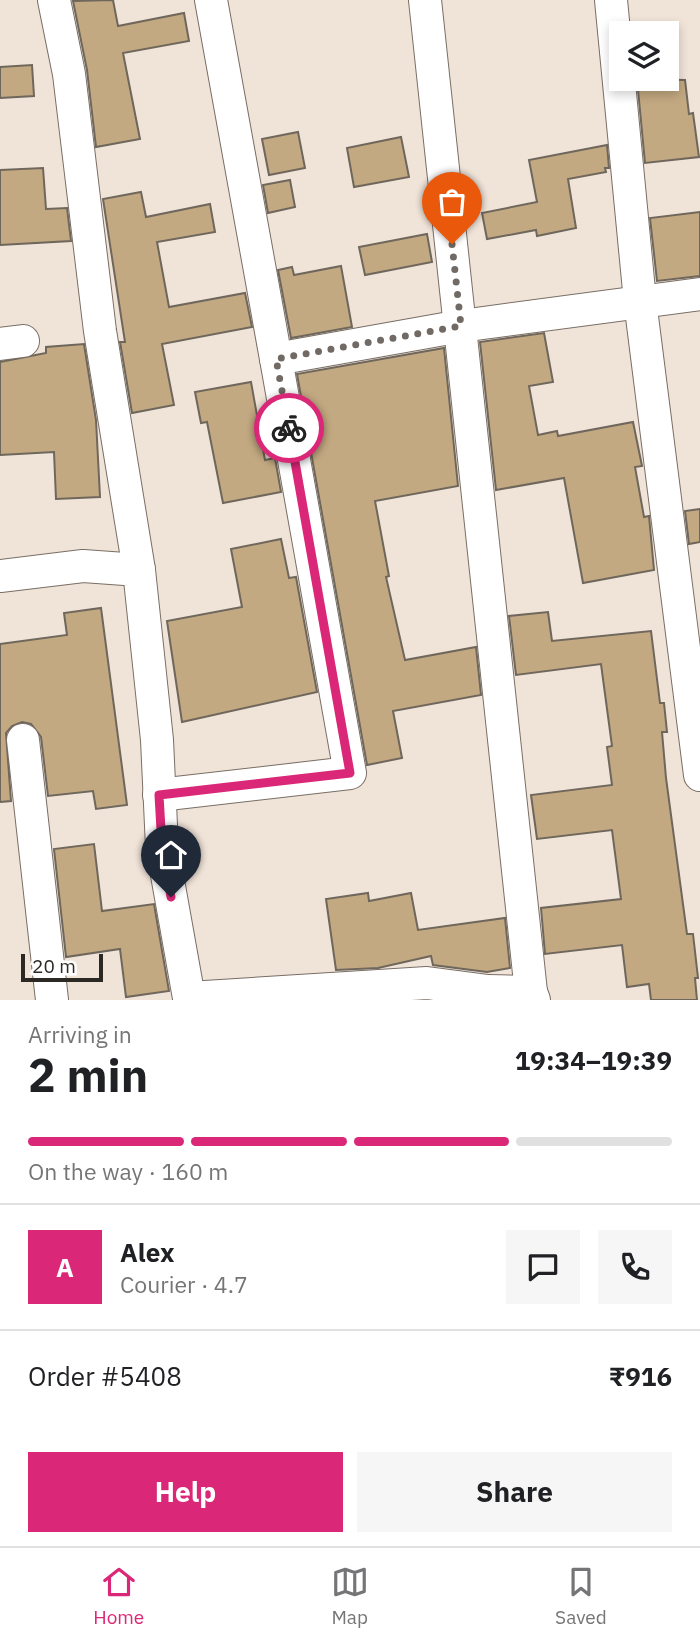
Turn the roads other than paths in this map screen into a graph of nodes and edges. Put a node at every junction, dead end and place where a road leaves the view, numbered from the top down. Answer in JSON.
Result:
{"nodes":[{"id":1,"x":54,"y":0,"type":"edge"},
{"id":2,"x":211,"y":0,"type":"edge"},
{"id":3,"x":425,"y":0,"type":"edge"},
{"id":4,"x":611,"y":0,"type":"edge"},
{"id":5,"x":700,"y":293,"type":"edge"},
{"id":6,"x":640,"y":301,"type":"junction"},
{"id":7,"x":461,"y":326,"type":"junction"},
{"id":8,"x":276,"y":359,"type":"junction"},
{"id":9,"x":139,"y":569,"type":"junction"},
{"id":10,"x":0,"y":576,"type":"edge"},
{"id":11,"x":23,"y":740,"type":"dead end"},
{"id":12,"x":700,"y":775,"type":"edge"},
{"id":13,"x":159,"y":795,"type":"junction"},
{"id":14,"x":532,"y":996,"type":"edge"},
{"id":15,"x":179,"y":999,"type":"edge"},
{"id":16,"x":52,"y":1000,"type":"edge"}],
"edges":[{"from":1,"to":9,"type":"street"},
{"from":2,"to":8,"type":"street"},
{"from":3,"to":7,"type":"street"},
{"from":4,"to":6,"type":"street"},
{"from":5,"to":6,"type":"street"},
{"from":6,"to":7,"type":"street"},
{"from":6,"to":12,"type":"street"},
{"from":7,"to":8,"type":"street"},
{"from":7,"to":14,"type":"street"},
{"from":8,"to":13,"type":"street"},
{"from":9,"to":10,"type":"street"},
{"from":9,"to":13,"type":"street"},
{"from":11,"to":16,"type":"street"},
{"from":13,"to":15,"type":"street"},
{"from":14,"to":15,"type":"street"}]}
